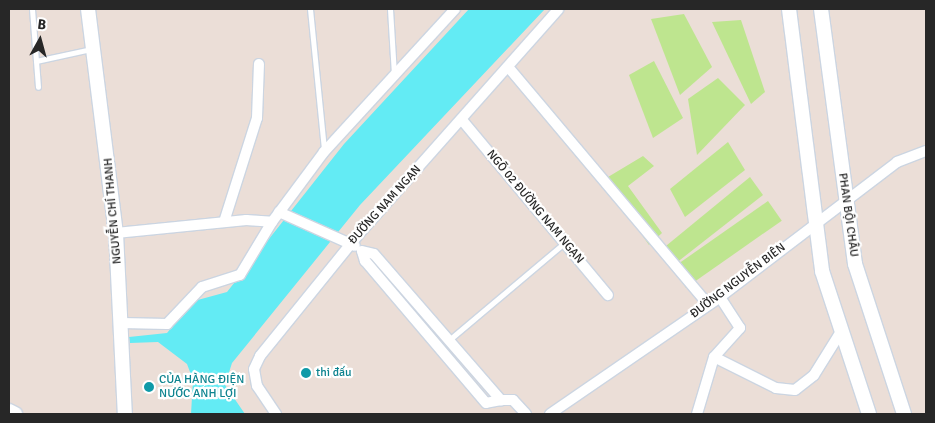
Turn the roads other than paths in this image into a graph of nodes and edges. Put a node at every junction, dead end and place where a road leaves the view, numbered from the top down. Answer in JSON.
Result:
{"nodes":[{"id":1,"x":32,"y":9,"type":"edge"},
{"id":2,"x":88,"y":9,"type":"edge"},
{"id":3,"x":310,"y":9,"type":"edge"},
{"id":4,"x":390,"y":9,"type":"edge"},
{"id":5,"x":455,"y":9,"type":"edge"},
{"id":6,"x":559,"y":9,"type":"edge"},
{"id":7,"x":789,"y":9,"type":"edge"},
{"id":8,"x":821,"y":9,"type":"edge"},
{"id":9,"x":96,"y":48,"type":"junction"},
{"id":10,"x":36,"y":61,"type":"junction"},
{"id":11,"x":258,"y":64,"type":"dead end"},
{"id":12,"x":509,"y":68,"type":"junction"},
{"id":13,"x":394,"y":75,"type":"junction"},
{"id":14,"x":38,"y":87,"type":"dead end"},
{"id":15,"x":462,"y":120,"type":"junction"},
{"id":16,"x":324,"y":152,"type":"junction"},
{"id":17,"x":926,"y":152,"type":"edge"},
{"id":18,"x":846,"y":198,"type":"junction"},
{"id":19,"x":283,"y":214,"type":"junction"},
{"id":20,"x":224,"y":222,"type":"junction"},
{"id":21,"x":272,"y":222,"type":"junction"},
{"id":22,"x":816,"y":222,"type":"junction"},
{"id":23,"x":116,"y":232,"type":"junction"},
{"id":24,"x":348,"y":241,"type":"junction"},
{"id":25,"x":565,"y":243,"type":"junction"},
{"id":26,"x":362,"y":250,"type":"junction"},
{"id":27,"x":608,"y":295,"type":"dead end"},
{"id":28,"x":720,"y":297,"type":"junction"},
{"id":29,"x":708,"y":304,"type":"junction"},
{"id":30,"x":122,"y":323,"type":"junction"},
{"id":31,"x":842,"y":330,"type":"junction"},
{"id":32,"x":449,"y":340,"type":"junction"},
{"id":33,"x":714,"y":357,"type":"junction"},
{"id":34,"x":501,"y":400,"type":"junction"},
{"id":35,"x":9,"y":411,"type":"edge"},
{"id":36,"x":15,"y":414,"type":"edge"},
{"id":37,"x":125,"y":414,"type":"edge"},
{"id":38,"x":276,"y":414,"type":"edge"},
{"id":39,"x":526,"y":414,"type":"edge"},
{"id":40,"x":550,"y":414,"type":"edge"},
{"id":41,"x":697,"y":414,"type":"edge"},
{"id":42,"x":870,"y":414,"type":"edge"},
{"id":43,"x":904,"y":414,"type":"edge"}],
"edges":[{"from":1,"to":10,"type":"lane"},
{"from":2,"to":9,"type":"street","name":"NGUYỄN CHÍ THANH"},
{"from":3,"to":16,"type":"lane"},
{"from":4,"to":13,"type":"lane"},
{"from":5,"to":13,"type":"street"},
{"from":6,"to":12,"type":"street","name":"ĐƯỜNG NAM NGẠN"},
{"from":7,"to":22,"type":"street"},
{"from":8,"to":18,"type":"street","name":"PHAN BỘI CHÂU"},
{"from":9,"to":10,"type":"lane"},
{"from":9,"to":23,"type":"street","name":"NGUYỄN CHÍ THANH"},
{"from":10,"to":14,"type":"lane"},
{"from":11,"to":20,"type":"street"},
{"from":12,"to":15,"type":"street","name":"ĐƯỜNG NAM NGẠN"},
{"from":12,"to":29,"type":"street"},
{"from":13,"to":16,"type":"street"},
{"from":15,"to":24,"type":"street","name":"ĐƯỜNG NAM NGẠN"},
{"from":15,"to":25,"type":"street","name":"NGÕ 02 ĐƯỜNG NAM NGẠN"},
{"from":16,"to":19,"type":"street"},
{"from":17,"to":18,"type":"street","name":"ĐƯỜNG NGUYỄN BIÊN"},
{"from":18,"to":22,"type":"street","name":"ĐƯỜNG NGUYỄN BIÊN"},
{"from":18,"to":43,"type":"street","name":"PHAN BỘI CHÂU"},
{"from":19,"to":21,"type":"street"},
{"from":19,"to":24,"type":"street"},
{"from":20,"to":21,"type":"street"},
{"from":20,"to":23,"type":"street"},
{"from":21,"to":30,"type":"street"},
{"from":22,"to":28,"type":"street","name":"ĐƯỜNG NGUYỄN BIÊN"},
{"from":22,"to":31,"type":"street"},
{"from":23,"to":30,"type":"street","name":"NGUYỄN CHÍ THANH"},
{"from":24,"to":26,"type":"street"},
{"from":24,"to":38,"type":"street","name":"ĐƯỜNG NAM NGẠN"},
{"from":25,"to":27,"type":"street","name":"NGÕ 02 ĐƯỜNG NAM NGẠN"},
{"from":25,"to":32,"type":"lane"},
{"from":26,"to":32,"type":"street"},
{"from":26,"to":34,"type":"street"},
{"from":28,"to":29,"type":"street","name":"ĐƯỜNG NGUYỄN BIÊN"},
{"from":28,"to":33,"type":"street"},
{"from":29,"to":40,"type":"street","name":"ĐƯỜNG NGUYỄN BIÊN"},
{"from":30,"to":37,"type":"street","name":"NGUYỄN CHÍ THANH"},
{"from":31,"to":33,"type":"street"},
{"from":31,"to":42,"type":"street"},
{"from":32,"to":34,"type":"street"},
{"from":33,"to":41,"type":"street"},
{"from":34,"to":39,"type":"street"},
{"from":35,"to":36,"type":"street"}]}
